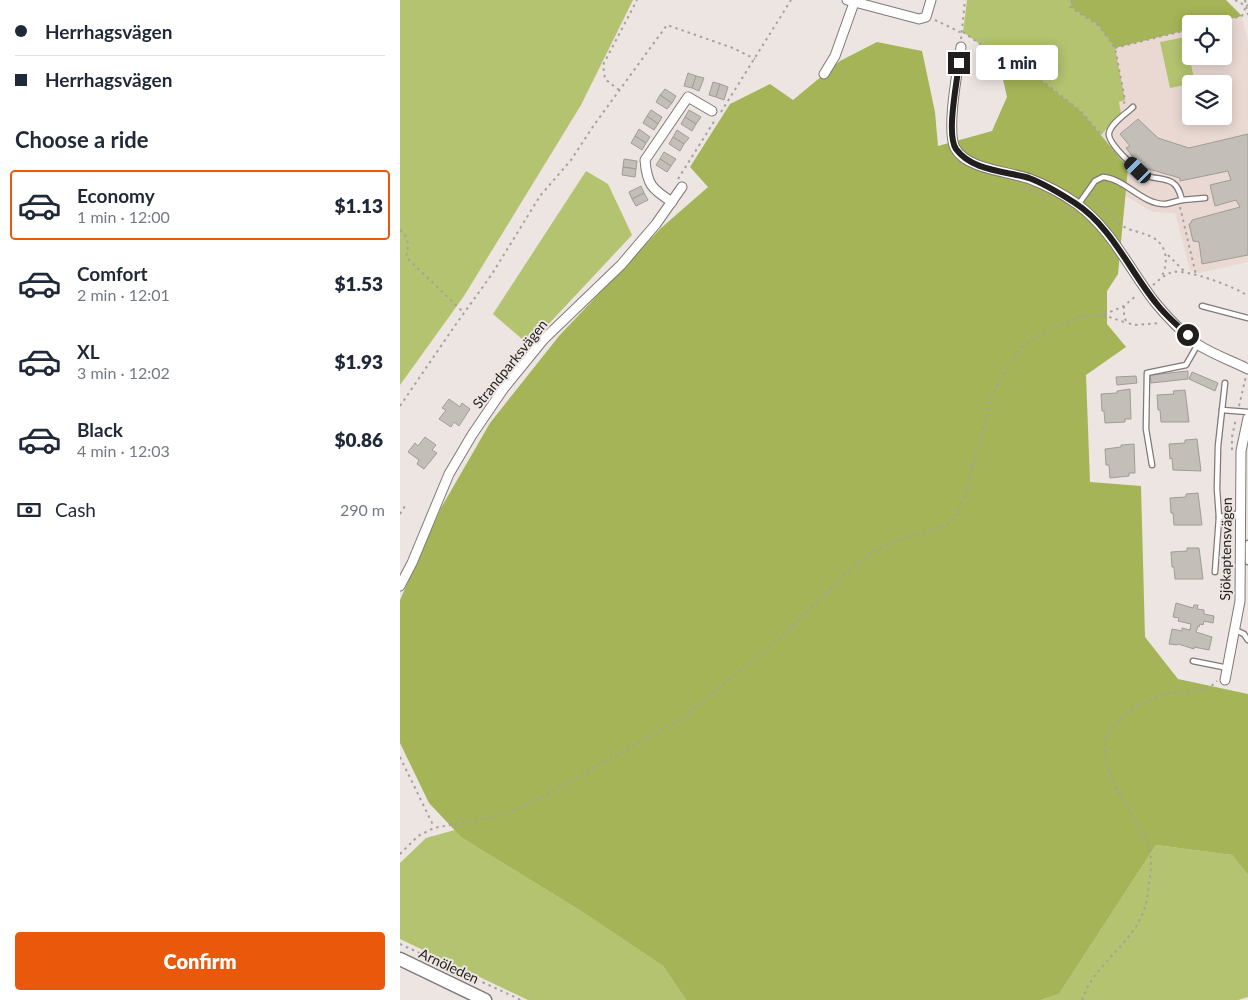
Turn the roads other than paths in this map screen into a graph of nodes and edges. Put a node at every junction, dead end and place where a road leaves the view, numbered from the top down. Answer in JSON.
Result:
{"nodes":[{"id":1,"x":931,"y":0,"type":"edge"},
{"id":2,"x":852,"y":1,"type":"edge"},
{"id":3,"x":961,"y":46,"type":"road end"},
{"id":4,"x":824,"y":74,"type":"dead end"},
{"id":5,"x":1133,"y":107,"type":"dead end"},
{"id":6,"x":712,"y":112,"type":"dead end"},
{"id":7,"x":682,"y":187,"type":"dead end"},
{"id":8,"x":1205,"y":198,"type":"dead end"},
{"id":9,"x":1180,"y":200,"type":"junction"},
{"id":10,"x":672,"y":202,"type":"junction"},
{"id":11,"x":1078,"y":204,"type":"junction"},
{"id":12,"x":1202,"y":306,"type":"dead end"},
{"id":13,"x":1248,"y":318,"type":"edge"},
{"id":14,"x":1198,"y":344,"type":"junction"},
{"id":15,"x":1248,"y":369,"type":"edge"},
{"id":16,"x":1225,"y":383,"type":"dead end"},
{"id":17,"x":1222,"y":410,"type":"junction"},
{"id":18,"x":1248,"y":412,"type":"edge"},
{"id":19,"x":1248,"y":418,"type":"edge"},
{"id":20,"x":1244,"y":464,"type":"edge"},
{"id":21,"x":1152,"y":465,"type":"dead end"},
{"id":22,"x":1241,"y":513,"type":"junction"},
{"id":23,"x":1219,"y":517,"type":"junction"},
{"id":24,"x":1246,"y":547,"type":"edge"},
{"id":25,"x":1248,"y":562,"type":"edge"},
{"id":26,"x":1215,"y":572,"type":"dead end"},
{"id":27,"x":400,"y":586,"type":"edge"},
{"id":28,"x":1234,"y":630,"type":"junction"},
{"id":29,"x":1248,"y":640,"type":"edge"},
{"id":30,"x":1193,"y":661,"type":"dead end"},
{"id":31,"x":1224,"y":667,"type":"junction"},
{"id":32,"x":1225,"y":680,"type":"dead end"},
{"id":33,"x":400,"y":959,"type":"edge"},
{"id":34,"x":485,"y":1000,"type":"edge"}],
"edges":[{"from":1,"to":2,"type":"street"},
{"from":2,"to":4,"type":"street"},
{"from":3,"to":11,"type":"street"},
{"from":5,"to":9,"type":"lane"},
{"from":6,"to":10,"type":"street"},
{"from":7,"to":10,"type":"street","name":"Strandparksvägen"},
{"from":8,"to":9,"type":"lane"},
{"from":9,"to":11,"type":"lane"},
{"from":10,"to":27,"type":"street","name":"Strandparksvägen"},
{"from":11,"to":14,"type":"street"},
{"from":12,"to":13,"type":"lane"},
{"from":14,"to":15,"type":"street"},
{"from":14,"to":21,"type":"lane"},
{"from":16,"to":17,"type":"lane"},
{"from":17,"to":18,"type":"lane"},
{"from":17,"to":23,"type":"lane"},
{"from":19,"to":20,"type":"street","name":"Sjökaptensvägen"},
{"from":20,"to":22,"type":"street","name":"Sjökaptensvägen"},
{"from":22,"to":23,"type":"lane"},
{"from":22,"to":24,"type":"street","name":"Sjökaptensvägen"},
{"from":23,"to":26,"type":"lane"},
{"from":24,"to":25,"type":"lane"},
{"from":24,"to":28,"type":"street","name":"Sjökaptensvägen"},
{"from":28,"to":29,"type":"lane"},
{"from":28,"to":31,"type":"street","name":"Sjökaptensvägen"},
{"from":30,"to":31,"type":"lane"},
{"from":31,"to":32,"type":"street","name":"Sjökaptensvägen"},
{"from":33,"to":34,"type":"main road","name":"Arnöleden"}]}
